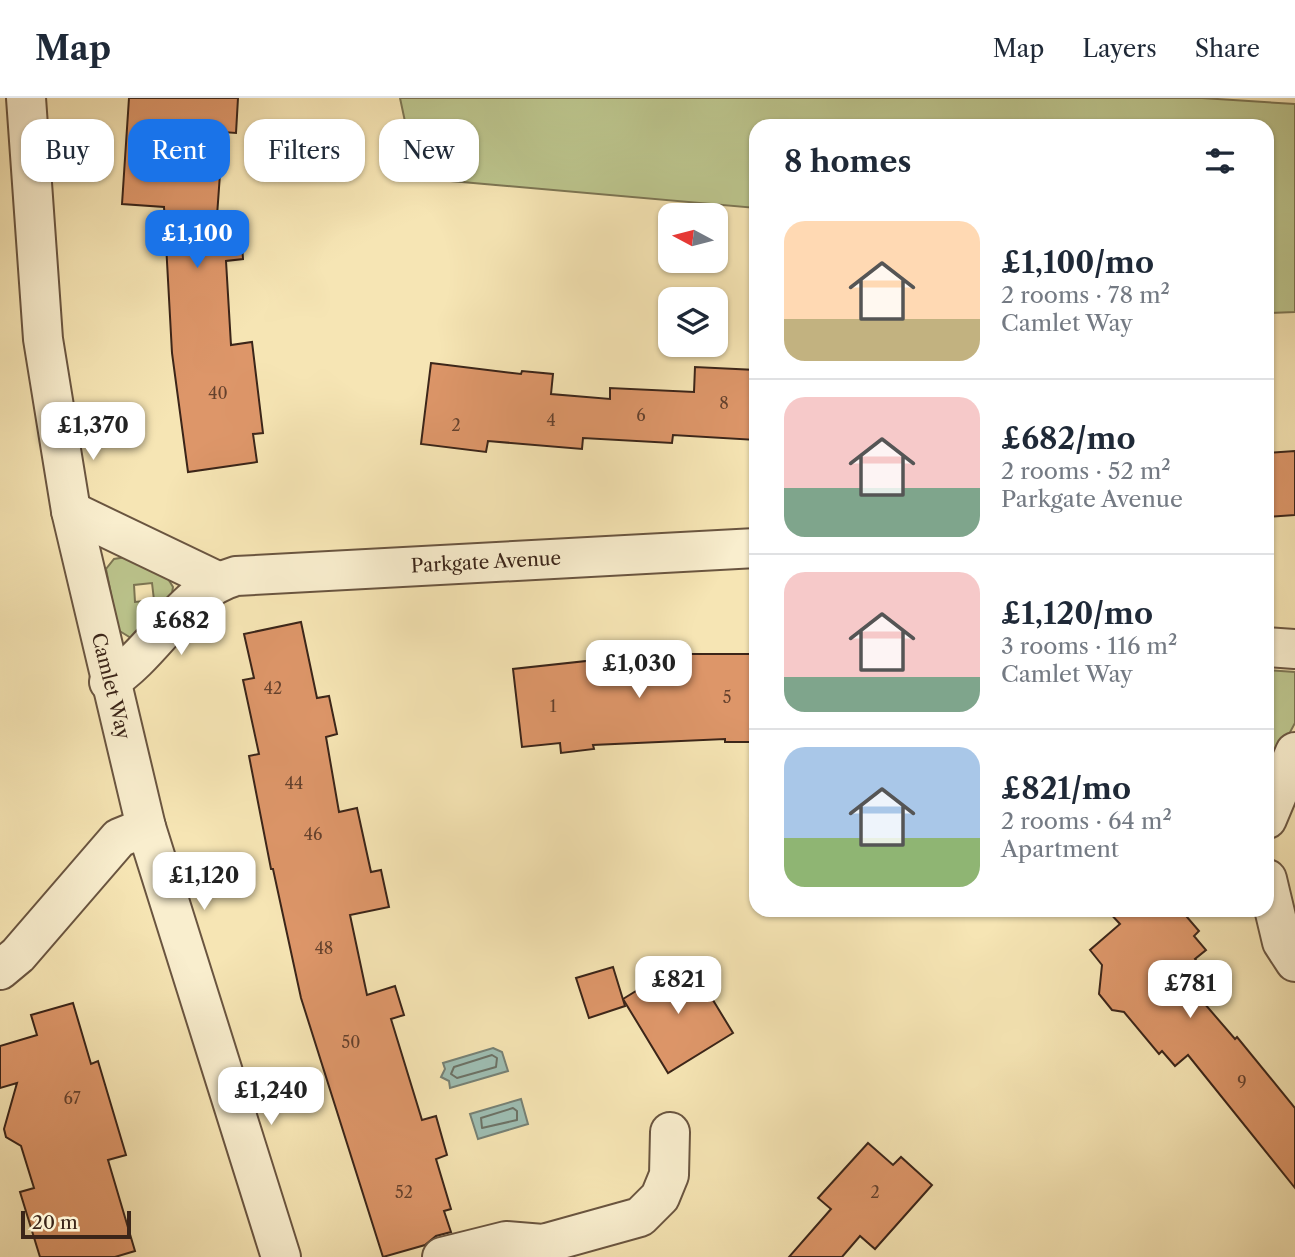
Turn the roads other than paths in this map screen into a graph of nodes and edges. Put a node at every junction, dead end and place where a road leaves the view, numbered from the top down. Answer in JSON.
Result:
{"nodes":[{"id":1,"x":26,"y":98,"type":"edge"},
{"id":2,"x":71,"y":511,"type":"junction"},
{"id":3,"x":749,"y":548,"type":"edge"},
{"id":4,"x":217,"y":581,"type":"junction"},
{"id":5,"x":1274,"y":648,"type":"edge"},
{"id":6,"x":1295,"y":649,"type":"edge"},
{"id":7,"x":109,"y":682,"type":"junction"},
{"id":8,"x":1295,"y":752,"type":"edge"},
{"id":9,"x":1274,"y":802,"type":"edge"},
{"id":10,"x":146,"y":827,"type":"junction"},
{"id":11,"x":1274,"y":908,"type":"edge"},
{"id":12,"x":1295,"y":962,"type":"edge"},
{"id":13,"x":0,"y":970,"type":"edge"},
{"id":14,"x":670,"y":1132,"type":"dead end"},
{"id":15,"x":281,"y":1257,"type":"edge"},
{"id":16,"x":442,"y":1257,"type":"edge"}],
"edges":[{"from":1,"to":2,"type":"street","name":"Camlet Way"},
{"from":2,"to":4,"type":"street"},
{"from":2,"to":7,"type":"street","name":"Camlet Way"},
{"from":3,"to":4,"type":"street","name":"Parkgate Avenue"},
{"from":4,"to":7,"type":"street"},
{"from":5,"to":6,"type":"street"},
{"from":7,"to":10,"type":"street","name":"Camlet Way"},
{"from":8,"to":9,"type":"street"},
{"from":10,"to":13,"type":"street"},
{"from":10,"to":15,"type":"street","name":"Camlet Way"},
{"from":11,"to":12,"type":"street"},
{"from":14,"to":16,"type":"street"}]}
